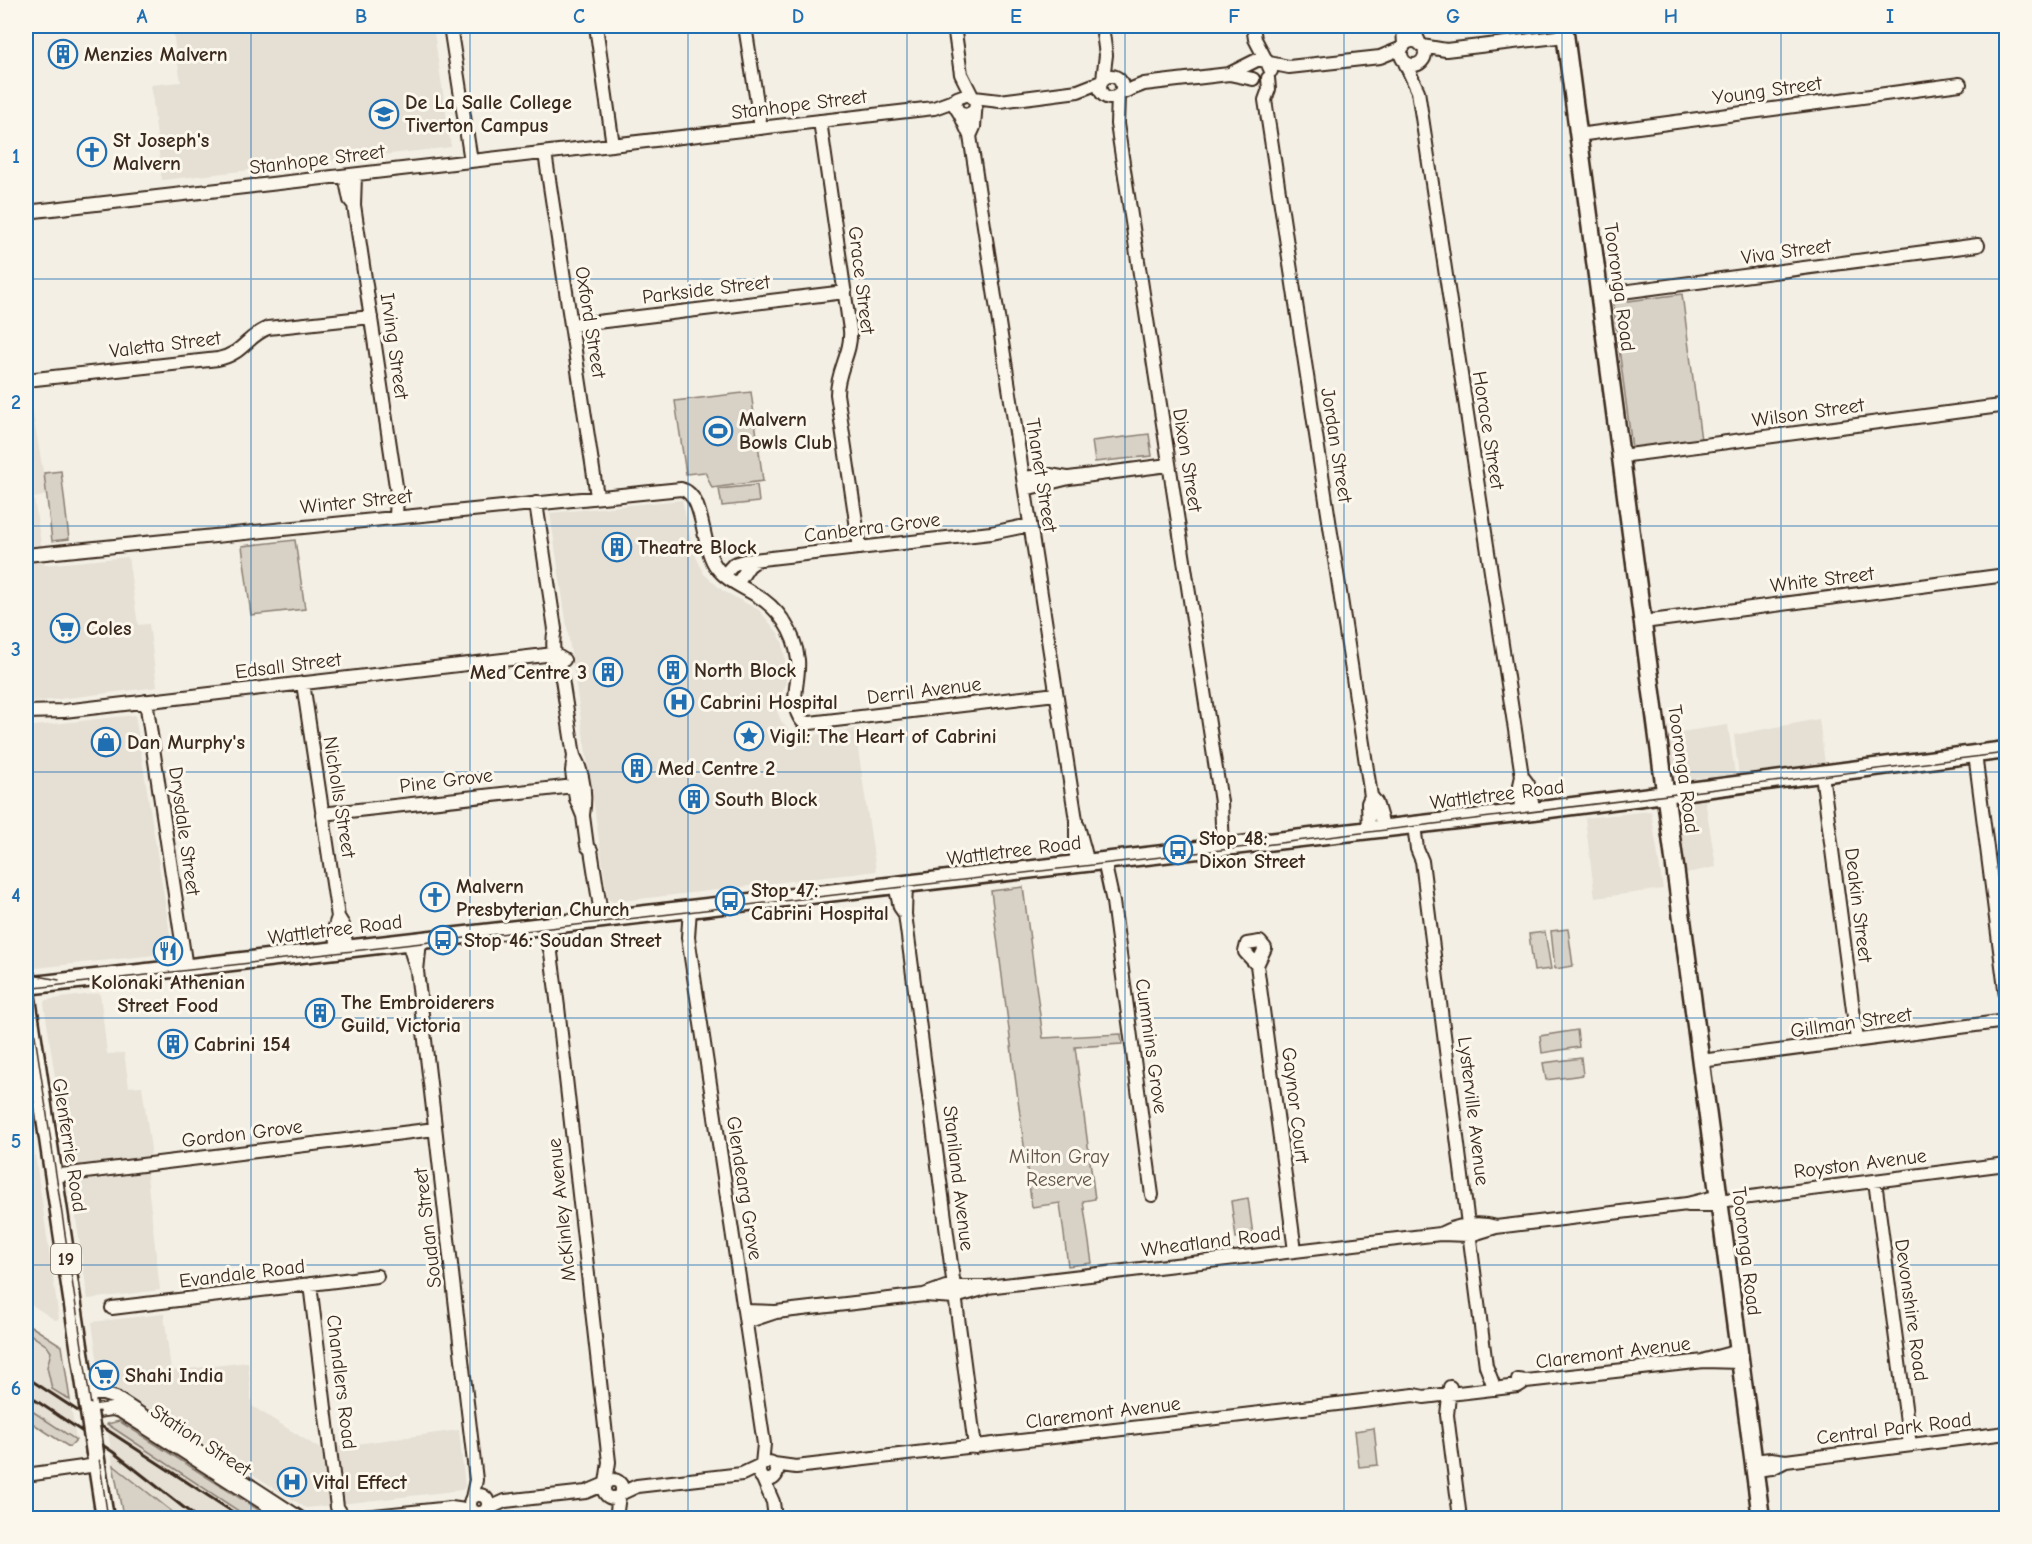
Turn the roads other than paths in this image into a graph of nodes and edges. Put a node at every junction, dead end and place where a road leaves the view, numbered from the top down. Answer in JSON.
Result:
{"nodes":[{"id":1,"x":450,"y":26,"type":"edge"},
{"id":2,"x":596,"y":26,"type":"edge"},
{"id":3,"x":745,"y":26,"type":"edge"},
{"id":4,"x":954,"y":26,"type":"edge"},
{"id":5,"x":1102,"y":26,"type":"edge"},
{"id":6,"x":1253,"y":26,"type":"edge"},
{"id":7,"x":1403,"y":26,"type":"edge"},
{"id":8,"x":1412,"y":26,"type":"edge"},
{"id":9,"x":1564,"y":31,"type":"edge"},
{"id":10,"x":1256,"y":39,"type":"junction"},
{"id":11,"x":1422,"y":53,"type":"junction"},
{"id":12,"x":1404,"y":54,"type":"junction"},
{"id":13,"x":1106,"y":55,"type":"junction"},
{"id":14,"x":1251,"y":64,"type":"junction"},
{"id":15,"x":1264,"y":73,"type":"junction"},
{"id":16,"x":961,"y":74,"type":"junction"},
{"id":17,"x":1229,"y":74,"type":"junction"},
{"id":18,"x":1118,"y":78,"type":"junction"},
{"id":19,"x":1144,"y":84,"type":"junction"},
{"id":20,"x":1960,"y":84,"type":"dead end"},
{"id":21,"x":1418,"y":90,"type":"junction"},
{"id":22,"x":1109,"y":91,"type":"junction"},
{"id":23,"x":974,"y":104,"type":"junction"},
{"id":24,"x":958,"y":106,"type":"junction"},
{"id":25,"x":820,"y":121,"type":"junction"},
{"id":26,"x":761,"y":128,"type":"junction"},
{"id":27,"x":1578,"y":135,"type":"junction"},
{"id":28,"x":970,"y":136,"type":"junction"},
{"id":29,"x":613,"y":145,"type":"junction"},
{"id":30,"x":545,"y":153,"type":"junction"},
{"id":31,"x":471,"y":161,"type":"junction"},
{"id":32,"x":350,"y":175,"type":"junction"},
{"id":33,"x":26,"y":212,"type":"edge"},
{"id":34,"x":1978,"y":245,"type":"dead end"},
{"id":35,"x":845,"y":292,"type":"junction"},
{"id":36,"x":1599,"y":295,"type":"junction"},
{"id":37,"x":371,"y":317,"type":"junction"},
{"id":38,"x":572,"y":325,"type":"junction"},
{"id":39,"x":26,"y":380,"type":"edge"},
{"id":40,"x":2000,"y":406,"type":"dead end"},
{"id":41,"x":1621,"y":456,"type":"junction"},
{"id":42,"x":1168,"y":465,"type":"junction"},
{"id":43,"x":1024,"y":484,"type":"junction"},
{"id":44,"x":597,"y":496,"type":"junction"},
{"id":45,"x":536,"y":503,"type":"junction"},
{"id":46,"x":401,"y":517,"type":"junction"},
{"id":47,"x":1031,"y":529,"type":"junction"},
{"id":48,"x":860,"y":548,"type":"junction"},
{"id":49,"x":26,"y":555,"type":"edge"},
{"id":50,"x":757,"y":560,"type":"junction"},
{"id":51,"x":2007,"y":574,"type":"edge"},
{"id":52,"x":724,"y":575,"type":"junction"},
{"id":53,"x":737,"y":584,"type":"junction"},
{"id":54,"x":1643,"y":622,"type":"junction"},
{"id":55,"x":559,"y":657,"type":"junction"},
{"id":56,"x":303,"y":683,"type":"junction"},
{"id":57,"x":1056,"y":694,"type":"junction"},
{"id":58,"x":146,"y":701,"type":"junction"},
{"id":59,"x":26,"y":712,"type":"edge"},
{"id":60,"x":2007,"y":750,"type":"edge"},
{"id":61,"x":1975,"y":754,"type":"junction"},
{"id":62,"x":574,"y":756,"type":"junction"},
{"id":63,"x":1822,"y":774,"type":"junction"},
{"id":64,"x":574,"y":786,"type":"junction"},
{"id":65,"x":1666,"y":795,"type":"junction"},
{"id":66,"x":1527,"y":812,"type":"junction"},
{"id":67,"x":322,"y":814,"type":"junction"},
{"id":68,"x":583,"y":816,"type":"junction"},
{"id":69,"x":1418,"y":824,"type":"junction"},
{"id":70,"x":1376,"y":829,"type":"junction"},
{"id":71,"x":1227,"y":847,"type":"junction"},
{"id":72,"x":1095,"y":862,"type":"junction"},
{"id":73,"x":901,"y":885,"type":"junction"},
{"id":74,"x":684,"y":910,"type":"junction"},
{"id":75,"x":597,"y":920,"type":"junction"},
{"id":76,"x":548,"y":926,"type":"junction"},
{"id":77,"x":414,"y":941,"type":"junction"},
{"id":78,"x":342,"y":950,"type":"junction"},
{"id":79,"x":1257,"y":965,"type":"dead end"},
{"id":80,"x":186,"y":968,"type":"junction"},
{"id":81,"x":26,"y":986,"type":"edge"},
{"id":82,"x":26,"y":992,"type":"edge"},
{"id":83,"x":2007,"y":998,"type":"edge"},
{"id":84,"x":2007,"y":1021,"type":"edge"},
{"id":85,"x":1857,"y":1041,"type":"junction"},
{"id":86,"x":1701,"y":1061,"type":"junction"},
{"id":87,"x":435,"y":1129,"type":"junction"},
{"id":88,"x":2007,"y":1164,"type":"edge"},
{"id":89,"x":53,"y":1176,"type":"junction"},
{"id":90,"x":1875,"y":1180,"type":"junction"},
{"id":91,"x":1152,"y":1195,"type":"dead end"},
{"id":92,"x":1719,"y":1200,"type":"junction"},
{"id":93,"x":1469,"y":1230,"type":"junction"},
{"id":94,"x":1295,"y":1251,"type":"junction"},
{"id":95,"x":377,"y":1276,"type":"dead end"},
{"id":96,"x":310,"y":1284,"type":"junction"},
{"id":97,"x":954,"y":1291,"type":"junction"},
{"id":98,"x":112,"y":1308,"type":"dead end"},
{"id":99,"x":745,"y":1316,"type":"junction"},
{"id":100,"x":1740,"y":1357,"type":"junction"},
{"id":101,"x":1486,"y":1366,"type":"junction"},
{"id":102,"x":1495,"y":1385,"type":"junction"},
{"id":103,"x":1482,"y":1387,"type":"junction"},
{"id":104,"x":1444,"y":1391,"type":"junction"},
{"id":105,"x":86,"y":1394,"type":"junction"},
{"id":106,"x":89,"y":1412,"type":"junction"},
{"id":107,"x":2007,"y":1433,"type":"edge"},
{"id":108,"x":1911,"y":1445,"type":"junction"},
{"id":109,"x":975,"y":1447,"type":"junction"},
{"id":110,"x":189,"y":1450,"type":"junction"},
{"id":111,"x":96,"y":1459,"type":"junction"},
{"id":112,"x":1754,"y":1466,"type":"junction"},
{"id":113,"x":768,"y":1471,"type":"junction"},
{"id":114,"x":26,"y":1476,"type":"edge"},
{"id":115,"x":612,"y":1489,"type":"junction"},
{"id":116,"x":479,"y":1507,"type":"edge"},
{"id":117,"x":616,"y":1517,"type":"edge"},
{"id":118,"x":105,"y":1518,"type":"edge"},
{"id":119,"x":286,"y":1518,"type":"edge"},
{"id":120,"x":300,"y":1518,"type":"edge"},
{"id":121,"x":344,"y":1518,"type":"edge"},
{"id":122,"x":355,"y":1518,"type":"edge"},
{"id":123,"x":775,"y":1518,"type":"edge"},
{"id":124,"x":1460,"y":1518,"type":"edge"},
{"id":125,"x":1761,"y":1518,"type":"edge"}],
"edges":[{"from":1,"to":31,"type":"street"},
{"from":2,"to":29,"type":"street"},
{"from":3,"to":26,"type":"street"},
{"from":4,"to":16,"type":"street"},
{"from":5,"to":13,"type":"street","name":"Dixon Street"},
{"from":6,"to":10,"type":"street"},
{"from":7,"to":12,"type":"street","name":"Horace Street"},
{"from":8,"to":11,"type":"street"},
{"from":9,"to":11,"type":"street"},
{"from":9,"to":27,"type":"main road","name":"Tooronga Road"},
{"from":10,"to":14,"type":"street"},
{"from":10,"to":15,"type":"street"},
{"from":11,"to":12,"type":"street"},
{"from":11,"to":12,"type":"street"},
{"from":11,"to":21,"type":"street","name":"Horace Street"},
{"from":12,"to":15,"type":"street"},
{"from":12,"to":21,"type":"street","name":"Horace Street"},
{"from":13,"to":18,"type":"street","name":"Dixon Street"},
{"from":13,"to":22,"type":"street","name":"Dixon Street"},
{"from":14,"to":15,"type":"street","name":"Jordan Street"},
{"from":14,"to":15,"type":"street"},
{"from":14,"to":17,"type":"street"},
{"from":15,"to":17,"type":"street"},
{"from":15,"to":70,"type":"street","name":"Jordan Street"},
{"from":16,"to":23,"type":"street"},
{"from":16,"to":24,"type":"street"},
{"from":17,"to":19,"type":"street"},
{"from":18,"to":19,"type":"street"},
{"from":18,"to":22,"type":"street"},
{"from":19,"to":22,"type":"street"},
{"from":20,"to":27,"type":"street","name":"Young Street"},
{"from":21,"to":66,"type":"street","name":"Horace Street"},
{"from":22,"to":23,"type":"street"},
{"from":22,"to":42,"type":"street","name":"Dixon Street"},
{"from":23,"to":24,"type":"street"},
{"from":23,"to":24,"type":"street"},
{"from":23,"to":28,"type":"street","name":"Thanet Street"},
{"from":24,"to":25,"type":"street","name":"Stanhope Street"},
{"from":24,"to":28,"type":"street","name":"Thanet Street"},
{"from":25,"to":26,"type":"street","name":"Stanhope Street"},
{"from":25,"to":35,"type":"street","name":"Grace Street"},
{"from":26,"to":29,"type":"street","name":"Stanhope Street"},
{"from":27,"to":36,"type":"main road","name":"Tooronga Road"},
{"from":28,"to":43,"type":"street","name":"Thanet Street"},
{"from":29,"to":30,"type":"street","name":"Stanhope Street"},
{"from":30,"to":31,"type":"street","name":"Stanhope Street"},
{"from":30,"to":38,"type":"street","name":"Oxford Street"},
{"from":31,"to":32,"type":"street","name":"Stanhope Street"},
{"from":32,"to":33,"type":"street","name":"Stanhope Street"},
{"from":32,"to":37,"type":"street","name":"Irving Street"},
{"from":34,"to":36,"type":"street","name":"Viva Street"},
{"from":35,"to":38,"type":"street","name":"Parkside Street"},
{"from":35,"to":48,"type":"street","name":"Grace Street"},
{"from":36,"to":41,"type":"main road","name":"Tooronga Road"},
{"from":37,"to":39,"type":"street","name":"Valetta Street"},
{"from":37,"to":46,"type":"street","name":"Irving Street"},
{"from":38,"to":44,"type":"street","name":"Oxford Street"},
{"from":40,"to":41,"type":"street","name":"Wilson Street"},
{"from":41,"to":54,"type":"main road","name":"Tooronga Road"},
{"from":42,"to":43,"type":"street"},
{"from":42,"to":71,"type":"street","name":"Dixon Street"},
{"from":43,"to":47,"type":"street","name":"Thanet Street"},
{"from":44,"to":45,"type":"street","name":"Winter Street"},
{"from":44,"to":52,"type":"street","name":"Winter Street"},
{"from":45,"to":46,"type":"street","name":"Winter Street"},
{"from":45,"to":55,"type":"street"},
{"from":46,"to":49,"type":"street","name":"Winter Street"},
{"from":47,"to":48,"type":"street","name":"Canberra Grove"},
{"from":47,"to":57,"type":"street","name":"Thanet Street"},
{"from":48,"to":50,"type":"street","name":"Canberra Grove"},
{"from":50,"to":52,"type":"street","name":"Canberra Grove"},
{"from":50,"to":53,"type":"street"},
{"from":51,"to":54,"type":"street","name":"White Street"},
{"from":52,"to":53,"type":"street"},
{"from":53,"to":57,"type":"street","name":"Derril Avenue"},
{"from":54,"to":65,"type":"main road","name":"Tooronga Road"},
{"from":55,"to":56,"type":"street","name":"Edsall Street"},
{"from":55,"to":62,"type":"street"},
{"from":56,"to":58,"type":"street","name":"Edsall Street"},
{"from":56,"to":67,"type":"street","name":"Nicholls Street"},
{"from":57,"to":72,"type":"street","name":"Thanet Street"},
{"from":58,"to":59,"type":"street","name":"Edsall Street"},
{"from":58,"to":80,"type":"street","name":"Drysdale Street"},
{"from":60,"to":61,"type":"main road","name":"Wattletree Road"},
{"from":61,"to":63,"type":"main road","name":"Wattletree Road"},
{"from":61,"to":83,"type":"street"},
{"from":62,"to":64,"type":"street"},
{"from":62,"to":68,"type":"street"},
{"from":63,"to":65,"type":"main road","name":"Wattletree Road"},
{"from":63,"to":85,"type":"street","name":"Deakin Street"},
{"from":64,"to":67,"type":"street","name":"Pine Grove"},
{"from":64,"to":68,"type":"street"},
{"from":65,"to":66,"type":"main road","name":"Wattletree Road"},
{"from":65,"to":86,"type":"main road","name":"Tooronga Road"},
{"from":66,"to":69,"type":"main road","name":"Wattletree Road"},
{"from":67,"to":78,"type":"street","name":"Nicholls Street"},
{"from":68,"to":75,"type":"street"},
{"from":69,"to":70,"type":"main road","name":"Wattletree Road"},
{"from":69,"to":93,"type":"street","name":"Lysterville Avenue"},
{"from":70,"to":71,"type":"main road","name":"Wattletree Road"},
{"from":71,"to":72,"type":"main road","name":"Wattletree Road"},
{"from":72,"to":73,"type":"main road","name":"Wattletree Road"},
{"from":72,"to":91,"type":"street","name":"Cummins Grove"},
{"from":73,"to":74,"type":"main road","name":"Wattletree Road"},
{"from":73,"to":97,"type":"street","name":"Staniland Avenue"},
{"from":74,"to":75,"type":"main road","name":"Wattletree Road"},
{"from":74,"to":99,"type":"street","name":"Glendearg Grove"},
{"from":75,"to":76,"type":"main road","name":"Wattletree Road"},
{"from":76,"to":77,"type":"main road","name":"Wattletree Road"},
{"from":76,"to":115,"type":"street","name":"McKinley Avenue"},
{"from":77,"to":78,"type":"main road","name":"Wattletree Road"},
{"from":77,"to":87,"type":"street","name":"Soudan Street"},
{"from":78,"to":80,"type":"main road","name":"Wattletree Road"},
{"from":79,"to":94,"type":"street","name":"Gaynor Court"},
{"from":80,"to":81,"type":"main road","name":"Wattletree Road"},
{"from":82,"to":89,"type":"main road","name":"Glenferrie Road","number":"19"},
{"from":84,"to":85,"type":"street","name":"Gillman Street"},
{"from":85,"to":86,"type":"street","name":"Gillman Street"},
{"from":86,"to":92,"type":"main road","name":"Tooronga Road"},
{"from":87,"to":89,"type":"street","name":"Gordon Grove"},
{"from":87,"to":116,"type":"street","name":"Soudan Street"},
{"from":88,"to":90,"type":"street","name":"Royston Avenue"},
{"from":89,"to":105,"type":"main road","name":"Glenferrie Road","number":"19"},
{"from":90,"to":92,"type":"street","name":"Royston Avenue"},
{"from":90,"to":108,"type":"street","name":"Devonshire Road"},
{"from":92,"to":93,"type":"street","name":"Wheatland Road"},
{"from":92,"to":100,"type":"main road","name":"Tooronga Road"},
{"from":93,"to":94,"type":"street","name":"Wheatland Road"},
{"from":93,"to":101,"type":"street","name":"Lysterville Avenue"},
{"from":94,"to":97,"type":"street","name":"Wheatland Road"},
{"from":95,"to":96,"type":"street","name":"Evandale Road"},
{"from":96,"to":98,"type":"street","name":"Evandale Road"},
{"from":96,"to":121,"type":"street","name":"Chandlers Road"},
{"from":97,"to":99,"type":"street","name":"Wheatland Road"},
{"from":97,"to":109,"type":"street","name":"Staniland Avenue"},
{"from":99,"to":113,"type":"street","name":"Glendearg Grove"},
{"from":100,"to":102,"type":"street","name":"Claremont Avenue"},
{"from":100,"to":112,"type":"main road","name":"Tooronga Road"},
{"from":101,"to":102,"type":"street","name":"Lysterville Avenue"},
{"from":101,"to":103,"type":"street","name":"Lysterville Avenue"},
{"from":102,"to":103,"type":"street","name":"Claremont Avenue"},
{"from":103,"to":104,"type":"street","name":"Claremont Avenue"},
{"from":104,"to":109,"type":"street","name":"Claremont Avenue"},
{"from":104,"to":124,"type":"street"},
{"from":105,"to":106,"type":"main road","name":"Glenferrie Road","number":"19"},
{"from":105,"to":110,"type":"street","name":"Station Street"},
{"from":106,"to":110,"type":"street","name":"Station Street"},
{"from":106,"to":111,"type":"main road","name":"Glenferrie Road","number":"19","bridge":true},
{"from":107,"to":108,"type":"street","name":"Central Park Road"},
{"from":108,"to":112,"type":"street","name":"Central Park Road"},
{"from":109,"to":113,"type":"street","name":"Claremont Avenue"},
{"from":110,"to":119,"type":"street","name":"Station Street"},
{"from":110,"to":120,"type":"street","name":"Station Street"},
{"from":111,"to":114,"type":"street"},
{"from":111,"to":118,"type":"main road","name":"Glenferrie Road","number":"19"},
{"from":112,"to":125,"type":"main road","name":"Tooronga Road"},
{"from":113,"to":115,"type":"street"},
{"from":113,"to":123,"type":"street","name":"Glendearg Grove"},
{"from":115,"to":116,"type":"street"},
{"from":115,"to":117,"type":"street"},
{"from":116,"to":122,"type":"street"}]}
